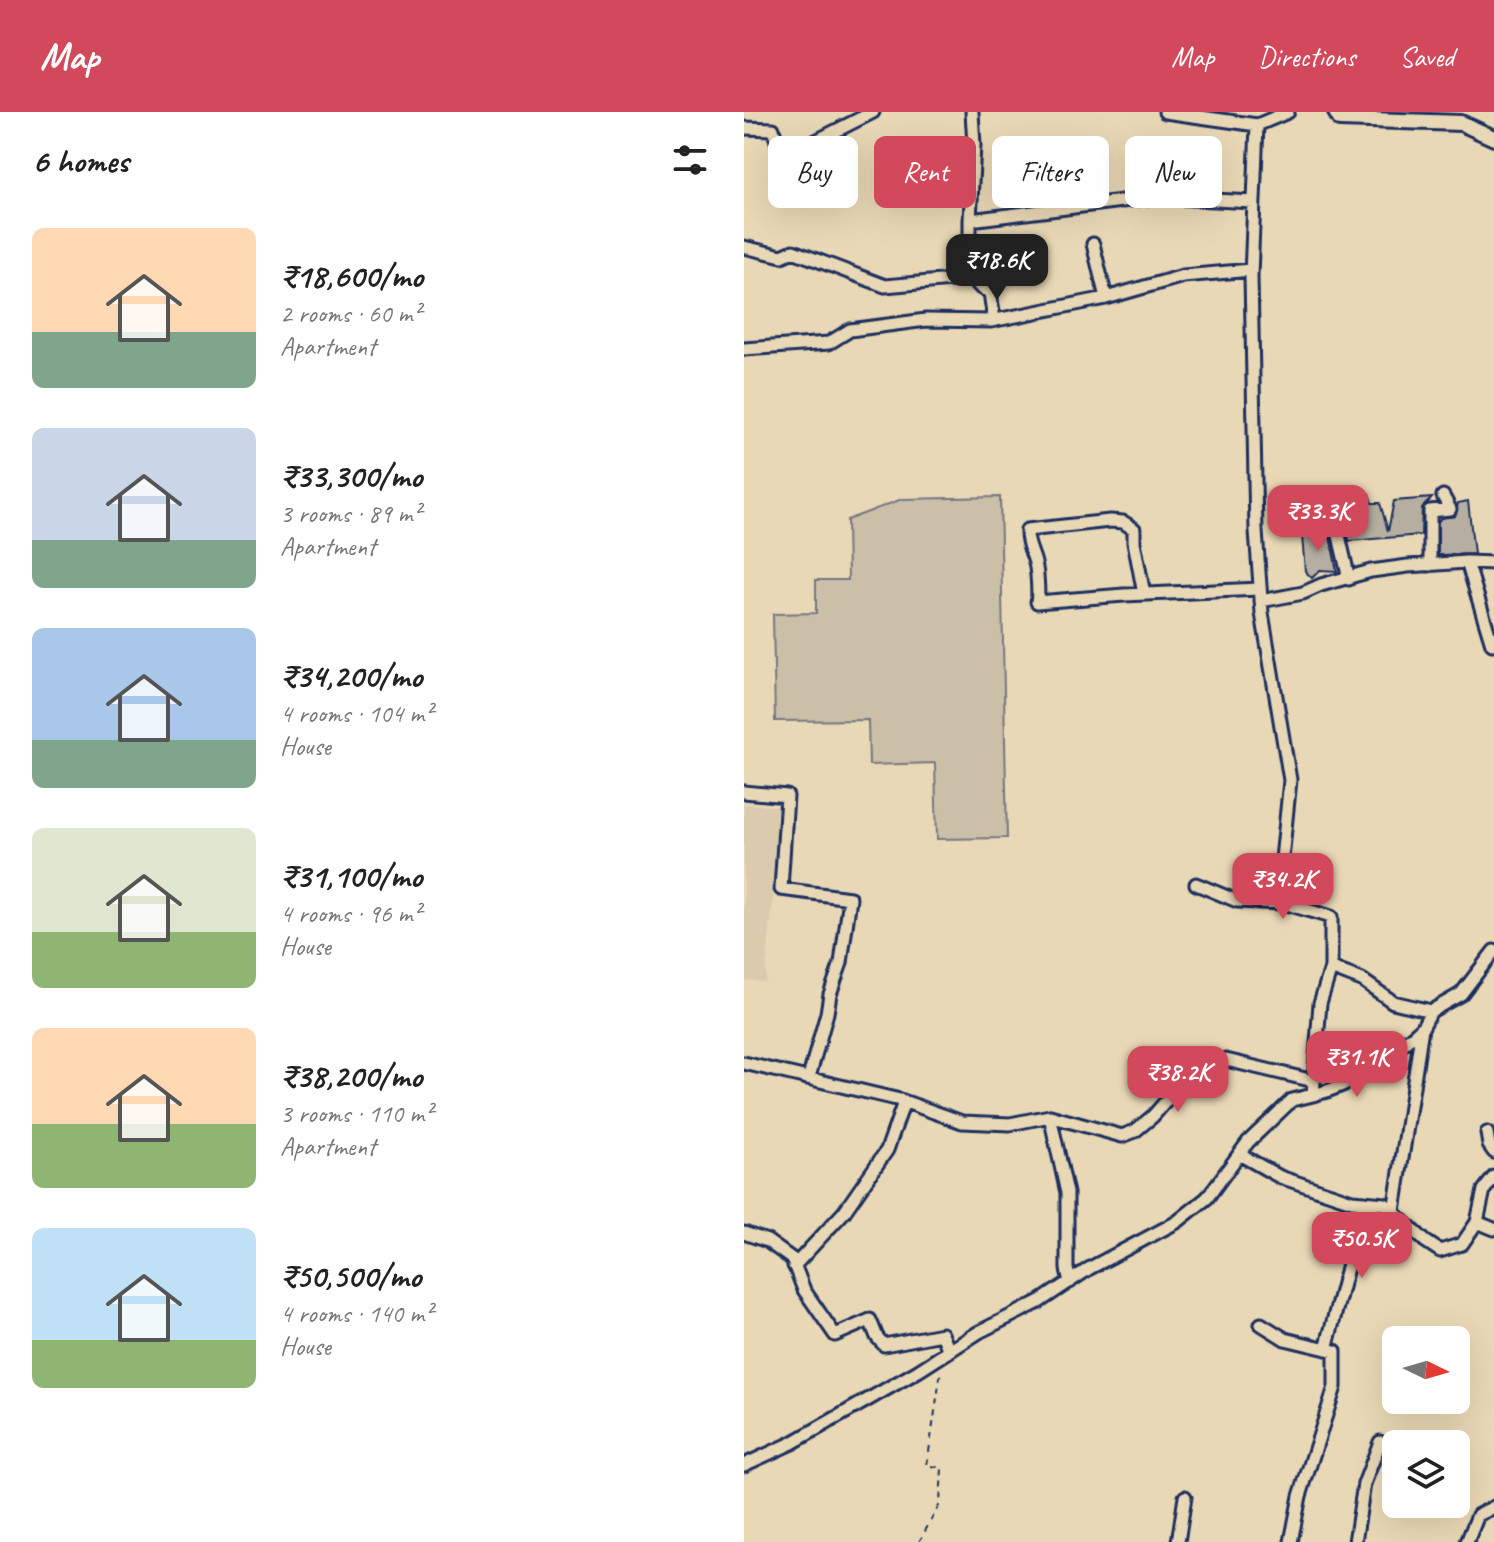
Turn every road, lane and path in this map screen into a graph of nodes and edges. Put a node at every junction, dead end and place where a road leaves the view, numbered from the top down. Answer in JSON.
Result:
{"nodes":[{"id":1,"x":873,"y":112,"type":"edge"},
{"id":2,"x":972,"y":112,"type":"edge"},
{"id":3,"x":1165,"y":112,"type":"edge"},
{"id":4,"x":1288,"y":112,"type":"edge"},
{"id":5,"x":1336,"y":112,"type":"edge"},
{"id":6,"x":1257,"y":125,"type":"junction"},
{"id":7,"x":744,"y":128,"type":"edge"},
{"id":8,"x":1494,"y":138,"type":"edge"},
{"id":9,"x":1254,"y":202,"type":"junction"},
{"id":10,"x":970,"y":220,"type":"junction"},
{"id":11,"x":1093,"y":244,"type":"dead end"},
{"id":12,"x":744,"y":247,"type":"edge"},
{"id":13,"x":1251,"y":270,"type":"junction"},
{"id":14,"x":970,"y":276,"type":"junction"},
{"id":15,"x":1106,"y":298,"type":"junction"},
{"id":16,"x":994,"y":320,"type":"junction"},
{"id":17,"x":744,"y":349,"type":"edge"},
{"id":18,"x":1443,"y":496,"type":"dead end"},
{"id":19,"x":1312,"y":516,"type":"dead end"},
{"id":20,"x":1467,"y":562,"type":"junction"},
{"id":21,"x":1494,"y":563,"type":"edge"},
{"id":22,"x":1430,"y":565,"type":"junction"},
{"id":23,"x":1349,"y":579,"type":"junction"},
{"id":24,"x":1144,"y":594,"type":"junction"},
{"id":25,"x":1261,"y":595,"type":"junction"},
{"id":26,"x":1492,"y":644,"type":"edge"},
{"id":27,"x":744,"y":792,"type":"edge"},
{"id":28,"x":1196,"y":884,"type":"dead end"},
{"id":29,"x":1283,"y":903,"type":"junction"},
{"id":30,"x":1494,"y":951,"type":"edge"},
{"id":31,"x":1331,"y":968,"type":"junction"},
{"id":32,"x":1431,"y":1011,"type":"junction"},
{"id":33,"x":1422,"y":1028,"type":"junction"},
{"id":34,"x":744,"y":1063,"type":"edge"},
{"id":35,"x":809,"y":1077,"type":"junction"},
{"id":36,"x":1314,"y":1081,"type":"junction"},
{"id":37,"x":1313,"y":1095,"type":"junction"},
{"id":38,"x":904,"y":1102,"type":"junction"},
{"id":39,"x":1050,"y":1116,"type":"junction"},
{"id":40,"x":1487,"y":1133,"type":"dead end"},
{"id":41,"x":1494,"y":1152,"type":"edge"},
{"id":42,"x":1239,"y":1154,"type":"junction"},
{"id":43,"x":1494,"y":1177,"type":"edge"},
{"id":44,"x":1364,"y":1202,"type":"junction"},
{"id":45,"x":1394,"y":1211,"type":"junction"},
{"id":46,"x":1477,"y":1222,"type":"junction"},
{"id":47,"x":1494,"y":1229,"type":"edge"},
{"id":48,"x":744,"y":1233,"type":"edge"},
{"id":49,"x":794,"y":1266,"type":"junction"},
{"id":50,"x":1070,"y":1282,"type":"junction"},
{"id":51,"x":1261,"y":1324,"type":"dead end"},
{"id":52,"x":1326,"y":1349,"type":"junction"},
{"id":53,"x":946,"y":1353,"type":"junction"},
{"id":54,"x":1380,"y":1442,"type":"dead end"},
{"id":55,"x":744,"y":1465,"type":"edge"},
{"id":56,"x":1185,"y":1497,"type":"dead end"},
{"id":57,"x":1494,"y":1507,"type":"edge"},
{"id":58,"x":919,"y":1542,"type":"edge"},
{"id":59,"x":1178,"y":1542,"type":"edge"},
{"id":60,"x":1291,"y":1542,"type":"edge"},
{"id":61,"x":1355,"y":1542,"type":"edge"},
{"id":62,"x":1467,"y":1542,"type":"edge"}],
"edges":[{"from":1,"to":7,"type":"street"},
{"from":2,"to":10,"type":"street"},
{"from":3,"to":6,"type":"street"},
{"from":4,"to":6,"type":"street"},
{"from":5,"to":8,"type":"street"},
{"from":6,"to":9,"type":"street"},
{"from":9,"to":10,"type":"street"},
{"from":9,"to":13,"type":"street"},
{"from":10,"to":14,"type":"street"},
{"from":11,"to":15,"type":"street"},
{"from":12,"to":14,"type":"street"},
{"from":13,"to":15,"type":"street"},
{"from":13,"to":25,"type":"street"},
{"from":14,"to":16,"type":"street"},
{"from":15,"to":16,"type":"street"},
{"from":16,"to":17,"type":"street"},
{"from":18,"to":22,"type":"street"},
{"from":19,"to":23,"type":"street"},
{"from":20,"to":21,"type":"street"},
{"from":20,"to":22,"type":"street"},
{"from":20,"to":26,"type":"street"},
{"from":22,"to":23,"type":"street"},
{"from":23,"to":25,"type":"street"},
{"from":24,"to":24,"type":"street"},
{"from":24,"to":25,"type":"street"},
{"from":25,"to":29,"type":"street"},
{"from":27,"to":35,"type":"street"},
{"from":28,"to":29,"type":"street"},
{"from":29,"to":31,"type":"street"},
{"from":30,"to":32,"type":"street"},
{"from":31,"to":32,"type":"street"},
{"from":31,"to":36,"type":"street"},
{"from":32,"to":33,"type":"street"},
{"from":33,"to":37,"type":"street"},
{"from":33,"to":45,"type":"street"},
{"from":34,"to":35,"type":"street"},
{"from":35,"to":38,"type":"street"},
{"from":36,"to":37,"type":"street"},
{"from":36,"to":39,"type":"street"},
{"from":37,"to":42,"type":"street"},
{"from":38,"to":39,"type":"street"},
{"from":38,"to":49,"type":"street"},
{"from":39,"to":50,"type":"street"},
{"from":40,"to":41,"type":"street"},
{"from":42,"to":44,"type":"street"},
{"from":42,"to":50,"type":"street"},
{"from":43,"to":46,"type":"street"},
{"from":44,"to":45,"type":"street"},
{"from":44,"to":52,"type":"street"},
{"from":45,"to":46,"type":"street"},
{"from":46,"to":47,"type":"street"},
{"from":48,"to":49,"type":"street"},
{"from":49,"to":53,"type":"street"},
{"from":50,"to":53,"type":"street"},
{"from":51,"to":52,"type":"street"},
{"from":52,"to":60,"type":"street"},
{"from":53,"to":55,"type":"street"},
{"from":53,"to":58,"type":"path"},
{"from":54,"to":61,"type":"street"},
{"from":56,"to":59,"type":"street"},
{"from":57,"to":62,"type":"street"}]}
